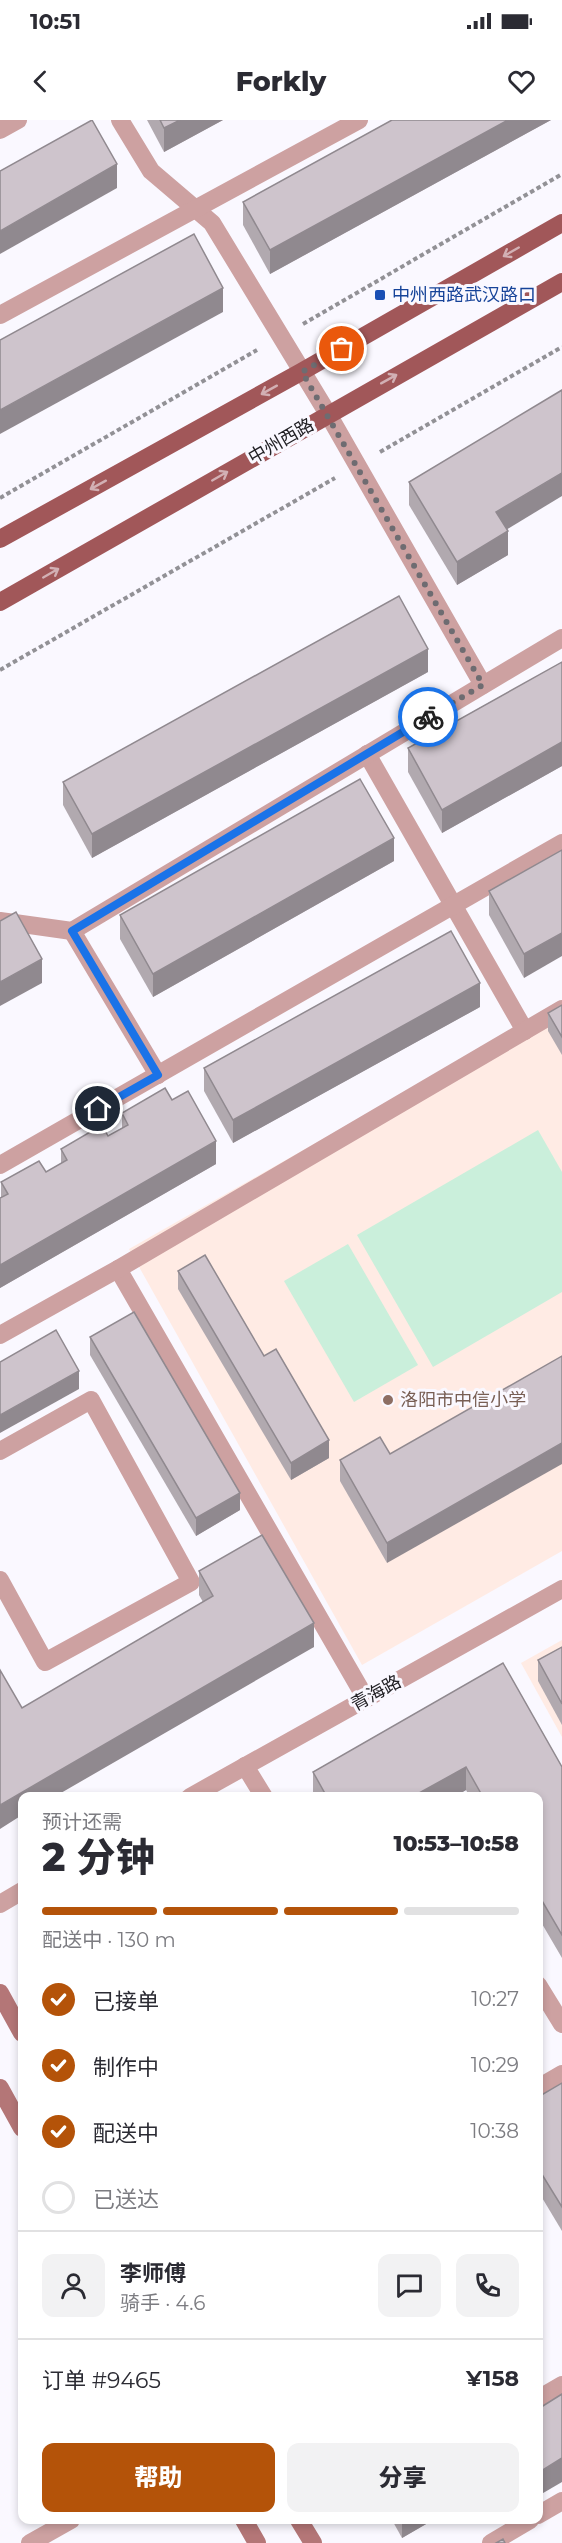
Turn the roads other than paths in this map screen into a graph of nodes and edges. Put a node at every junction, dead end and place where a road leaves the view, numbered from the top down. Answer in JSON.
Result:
{"nodes":[{"id":1,"x":18,"y":120,"type":"edge"},
{"id":2,"x":120,"y":120,"type":"edge"},
{"id":3,"x":359,"y":120,"type":"edge"},
{"id":4,"x":0,"y":130,"type":"edge"},
{"id":5,"x":195,"y":209,"type":"junction"},
{"id":6,"x":562,"y":223,"type":"edge"},
{"id":7,"x":562,"y":282,"type":"edge"},
{"id":8,"x":0,"y":315,"type":"edge"},
{"id":9,"x":302,"y":372,"type":"junction"},
{"id":10,"x":327,"y":414,"type":"junction"},
{"id":11,"x":0,"y":539,"type":"edge"},
{"id":12,"x":0,"y":602,"type":"edge"},
{"id":13,"x":562,"y":638,"type":"edge"},
{"id":14,"x":483,"y":685,"type":"junction"},
{"id":15,"x":367,"y":754,"type":"junction"},
{"id":16,"x":562,"y":843,"type":"edge"},
{"id":17,"x":454,"y":905,"type":"junction"},
{"id":18,"x":0,"y":921,"type":"edge"},
{"id":19,"x":72,"y":931,"type":"junction"},
{"id":20,"x":562,"y":1009,"type":"edge"},
{"id":21,"x":525,"y":1031,"type":"junction"},
{"id":22,"x":158,"y":1075,"type":"junction"},
{"id":23,"x":0,"y":1165,"type":"edge"},
{"id":24,"x":118,"y":1269,"type":"junction"},
{"id":25,"x":0,"y":1335,"type":"edge"},
{"id":26,"x":0,"y":1450,"type":"edge"},
{"id":27,"x":0,"y":1580,"type":"edge"},
{"id":28,"x":562,"y":1589,"type":"edge"},
{"id":29,"x":366,"y":1699,"type":"junction"},
{"id":30,"x":245,"y":1766,"type":"junction"},
{"id":31,"x":199,"y":1792,"type":"edge"},
{"id":32,"x":261,"y":1792,"type":"edge"},
{"id":33,"x":18,"y":1893,"type":"edge"},
{"id":34,"x":0,"y":1904,"type":"edge"},
{"id":35,"x":0,"y":1993,"type":"edge"},
{"id":36,"x":543,"y":1993,"type":"edge"},
{"id":37,"x":562,"y":2024,"type":"edge"},
{"id":38,"x":18,"y":2026,"type":"edge"},
{"id":39,"x":562,"y":2074,"type":"edge"},
{"id":40,"x":543,"y":2085,"type":"edge"},
{"id":41,"x":0,"y":2088,"type":"edge"},
{"id":42,"x":18,"y":2121,"type":"edge"},
{"id":43,"x":562,"y":2385,"type":"edge"},
{"id":44,"x":543,"y":2396,"type":"edge"},
{"id":45,"x":562,"y":2501,"type":"edge"},
{"id":46,"x":543,"y":2512,"type":"edge"},
{"id":47,"x":64,"y":2524,"type":"edge"},
{"id":48,"x":246,"y":2524,"type":"edge"},
{"id":49,"x":301,"y":2524,"type":"edge"},
{"id":50,"x":520,"y":2524,"type":"edge"},
{"id":51,"x":30,"y":2543,"type":"edge"},
{"id":52,"x":257,"y":2543,"type":"edge"},
{"id":53,"x":313,"y":2543,"type":"edge"},
{"id":54,"x":492,"y":2543,"type":"edge"}],
"edges":[{"from":1,"to":4,"type":"street"},
{"from":2,"to":5,"type":"street"},
{"from":3,"to":5,"type":"street"},
{"from":5,"to":8,"type":"street"},
{"from":5,"to":9,"type":"street"},
{"from":6,"to":9,"type":"main road","one_way":true},
{"from":10,"to":7,"type":"main road","name":"中州西路","one_way":true},
{"from":9,"to":10,"type":"street"},
{"from":9,"to":11,"type":"main road","one_way":true},
{"from":12,"to":10,"type":"main road","name":"中州西路","one_way":true},
{"from":10,"to":14,"type":"street"},
{"from":13,"to":14,"type":"street"},
{"from":14,"to":15,"type":"street"},
{"from":15,"to":17,"type":"street"},
{"from":15,"to":19,"type":"street"},
{"from":16,"to":17,"type":"street"},
{"from":17,"to":21,"type":"street"},
{"from":17,"to":22,"type":"street"},
{"from":18,"to":19,"type":"street"},
{"from":19,"to":22,"type":"street"},
{"from":20,"to":21,"type":"street"},
{"from":21,"to":24,"type":"street"},
{"from":22,"to":23,"type":"street"},
{"from":24,"to":25,"type":"street"},
{"from":24,"to":29,"type":"street"},
{"from":26,"to":27,"type":"street"},
{"from":28,"to":29,"type":"street","name":"青海路"},
{"from":29,"to":30,"type":"street","name":"青海路"},
{"from":30,"to":31,"type":"street","name":"青海路"},
{"from":30,"to":32,"type":"street"},
{"from":33,"to":34,"type":"street"},
{"from":35,"to":38,"type":"main road"},
{"from":36,"to":37,"type":"street"},
{"from":39,"to":40,"type":"street"},
{"from":41,"to":42,"type":"main road"},
{"from":43,"to":44,"type":"street"},
{"from":45,"to":46,"type":"street"},
{"from":47,"to":51,"type":"street"},
{"from":48,"to":52,"type":"main road"},
{"from":49,"to":53,"type":"main road"},
{"from":50,"to":54,"type":"street"}]}
